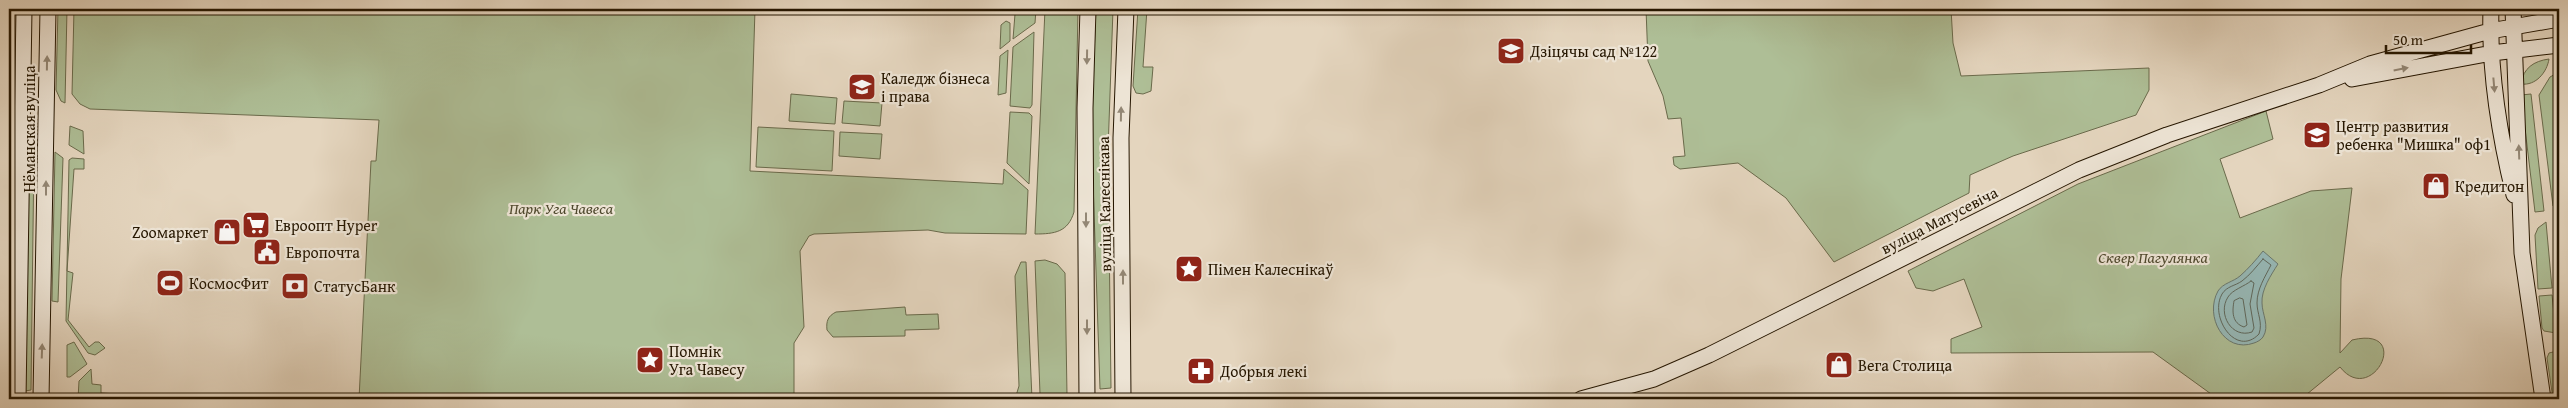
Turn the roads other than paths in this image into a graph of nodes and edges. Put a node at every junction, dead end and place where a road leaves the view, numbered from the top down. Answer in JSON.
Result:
{"nodes":[{"id":1,"x":24,"y":9,"type":"edge"},
{"id":2,"x":48,"y":9,"type":"edge"},
{"id":3,"x":1088,"y":9,"type":"edge"},
{"id":4,"x":1126,"y":9,"type":"edge"},
{"id":5,"x":2491,"y":9,"type":"edge"},
{"id":6,"x":2513,"y":9,"type":"edge"},
{"id":7,"x":2559,"y":19,"type":"edge"},
{"id":8,"x":2513,"y":26,"type":"junction"},
{"id":9,"x":2490,"y":31,"type":"junction"},
{"id":10,"x":2559,"y":45,"type":"edge"},
{"id":11,"x":2515,"y":50,"type":"junction"},
{"id":12,"x":2492,"y":54,"type":"junction"},
{"id":13,"x":2319,"y":85,"type":"junction"},
{"id":14,"x":22,"y":112,"type":"junction"},
{"id":15,"x":46,"y":112,"type":"junction"},
{"id":16,"x":2520,"y":218,"type":"junction"},
{"id":17,"x":18,"y":399,"type":"edge"},
{"id":18,"x":41,"y":399,"type":"edge"},
{"id":19,"x":1087,"y":399,"type":"edge"},
{"id":20,"x":1123,"y":399,"type":"edge"},
{"id":21,"x":1582,"y":399,"type":"edge"},
{"id":22,"x":2544,"y":399,"type":"edge"}],
"edges":[{"from":1,"to":14,"type":"main road","name":"Нёманская вуліца"},
{"from":15,"to":2,"type":"main road","name":"Нёманская вуліца","one_way":true},
{"from":3,"to":19,"type":"main road","name":"вуліца Калеснікава","one_way":true},
{"from":20,"to":4,"type":"main road","name":"вуліца Калеснікава","one_way":true},
{"from":5,"to":9,"type":"main road"},
{"from":6,"to":8,"type":"main road"},
{"from":7,"to":8,"type":"main road","name":"вуліца Матусевіча"},
{"from":8,"to":9,"type":"main road","name":"вуліца Матусевіча"},
{"from":8,"to":11,"type":"main road"},
{"from":9,"to":12,"type":"main road"},
{"from":9,"to":13,"type":"main road","name":"вуліца Матусевіча"},
{"from":10,"to":11,"type":"main road","name":"вуліца Матусевіча"},
{"from":11,"to":12,"type":"main road","name":"вуліца Матусевіча"},
{"from":16,"to":11,"type":"main road","one_way":true},
{"from":13,"to":12,"type":"main road","name":"вуліца Матусевіча","one_way":true},
{"from":12,"to":16,"type":"main road","one_way":true},
{"from":13,"to":21,"type":"main road","name":"вуліца Матусевіча"},
{"from":14,"to":15,"type":"main road"},
{"from":14,"to":17,"type":"main road","name":"Нёманская вуліца"},
{"from":18,"to":15,"type":"main road","name":"Нёманская вуліца","one_way":true},
{"from":16,"to":22,"type":"main road"}]}
